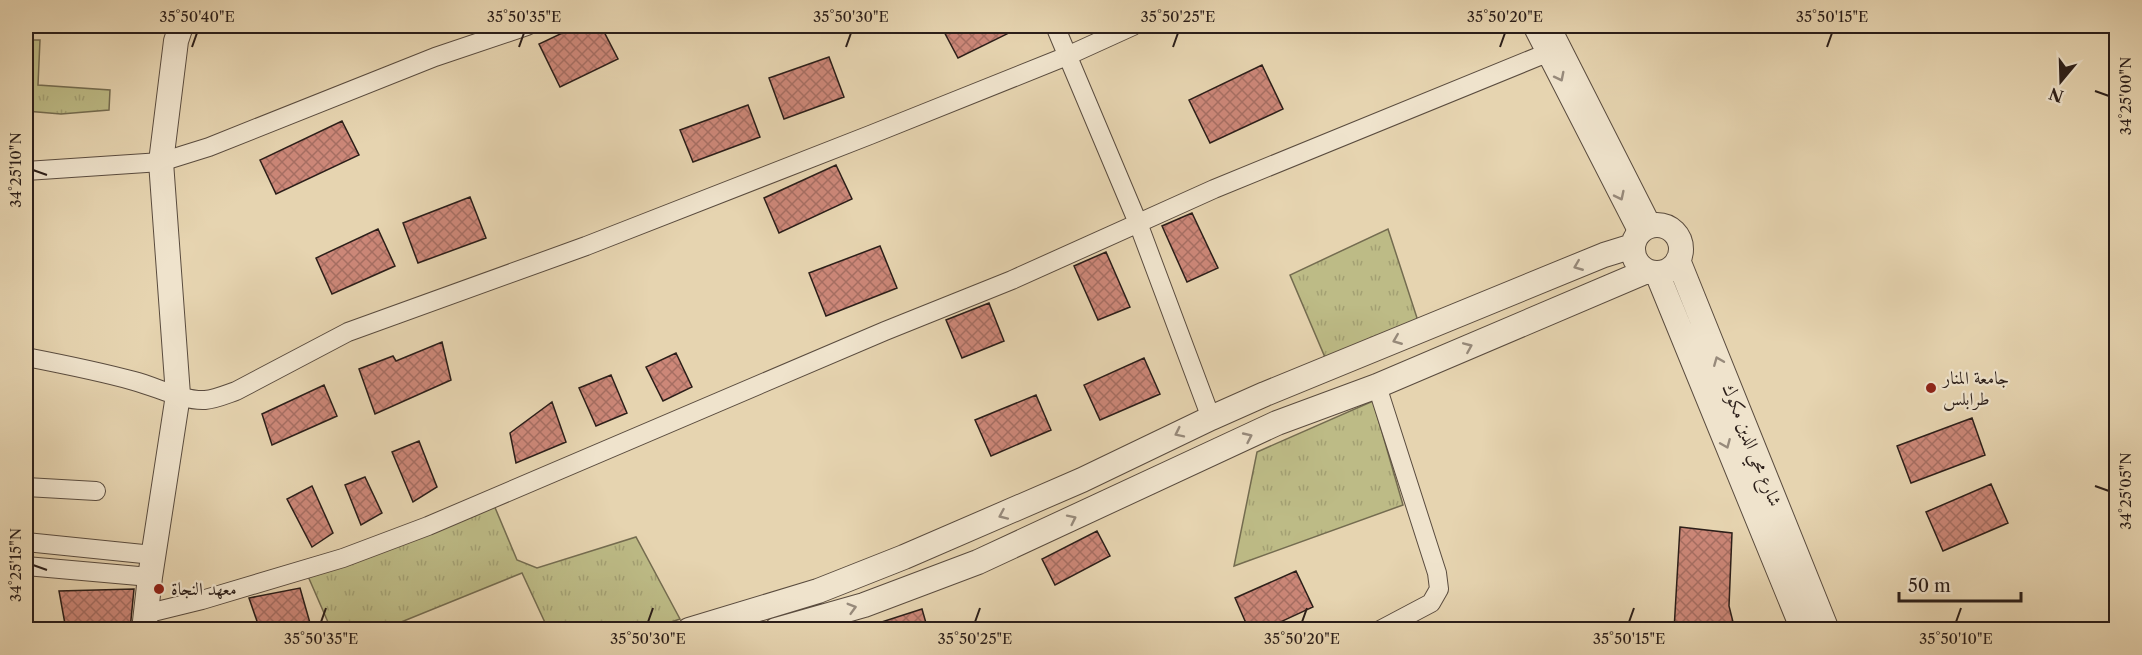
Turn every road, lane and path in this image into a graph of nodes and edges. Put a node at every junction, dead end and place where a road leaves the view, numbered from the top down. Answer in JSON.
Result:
{"nodes":[{"id":1,"x":181,"y":26,"type":"edge"},
{"id":2,"x":528,"y":26,"type":"edge"},
{"id":3,"x":1055,"y":26,"type":"edge"},
{"id":4,"x":1133,"y":26,"type":"edge"},
{"id":5,"x":1533,"y":26,"type":"edge"},
{"id":6,"x":1551,"y":26,"type":"edge"},
{"id":7,"x":1547,"y":53,"type":"junction"},
{"id":8,"x":1067,"y":56,"type":"junction"},
{"id":9,"x":161,"y":162,"type":"junction"},
{"id":10,"x":26,"y":171,"type":"edge"},
{"id":11,"x":1138,"y":223,"type":"junction"},
{"id":12,"x":1641,"y":235,"type":"junction"},
{"id":13,"x":1678,"y":260,"type":"junction"},
{"id":14,"x":1652,"y":272,"type":"junction"},
{"id":15,"x":26,"y":357,"type":"edge"},
{"id":16,"x":1377,"y":386,"type":"junction"},
{"id":17,"x":1265,"y":394,"type":"junction"},
{"id":18,"x":178,"y":395,"type":"junction"},
{"id":19,"x":1211,"y":418,"type":"junction"},
{"id":20,"x":1277,"y":423,"type":"junction"},
{"id":21,"x":26,"y":487,"type":"edge"},
{"id":22,"x":96,"y":491,"type":"dead end"},
{"id":23,"x":26,"y":542,"type":"edge"},
{"id":24,"x":1785,"y":558,"type":"junction"},
{"id":25,"x":26,"y":566,"type":"edge"},
{"id":26,"x":151,"y":566,"type":"junction"},
{"id":27,"x":145,"y":622,"type":"edge"},
{"id":28,"x":726,"y":624,"type":"edge"},
{"id":29,"x":780,"y":629,"type":"edge"},
{"id":30,"x":689,"y":630,"type":"edge"},
{"id":31,"x":1380,"y":630,"type":"edge"},
{"id":32,"x":1803,"y":630,"type":"edge"},
{"id":33,"x":1827,"y":630,"type":"edge"}],
"edges":[{"from":1,"to":9,"type":"street"},
{"from":2,"to":9,"type":"street"},
{"from":3,"to":8,"type":"street"},
{"from":4,"to":8,"type":"street"},
{"from":5,"to":7,"type":"street"},
{"from":6,"to":12,"type":"street"},
{"from":7,"to":11,"type":"street"},
{"from":7,"to":12,"type":"street","one_way":true},
{"from":8,"to":11,"type":"street"},
{"from":8,"to":18,"type":"street"},
{"from":9,"to":10,"type":"street"},
{"from":9,"to":18,"type":"street"},
{"from":11,"to":19,"type":"street"},
{"from":11,"to":27,"type":"street"},
{"from":12,"to":13,"type":"street"},
{"from":12,"to":14,"type":"street"},
{"from":12,"to":17,"type":"street","one_way":true},
{"from":13,"to":14,"type":"street"},
{"from":24,"to":13,"type":"street","name":"شارع محي الدين مكوك","one_way":true},
{"from":16,"to":14,"type":"street","one_way":true},
{"from":14,"to":24,"type":"street","name":"شارع محي الدين مكوك","one_way":true},
{"from":15,"to":18,"type":"street"},
{"from":16,"to":20,"type":"street"},
{"from":16,"to":31,"type":"street"},
{"from":17,"to":19,"type":"street"},
{"from":17,"to":20,"type":"street"},
{"from":18,"to":26,"type":"street"},
{"from":19,"to":28,"type":"street","one_way":true},
{"from":29,"to":20,"type":"street","one_way":true},
{"from":21,"to":22,"type":"street"},
{"from":23,"to":26,"type":"street"},
{"from":24,"to":32,"type":"street","name":"شارع محي الدين مكوك"},
{"from":24,"to":33,"type":"street","name":"شارع محي الدين مكوك"},
{"from":25,"to":26,"type":"street"},
{"from":26,"to":27,"type":"street"},
{"from":28,"to":30,"type":"street"}]}
